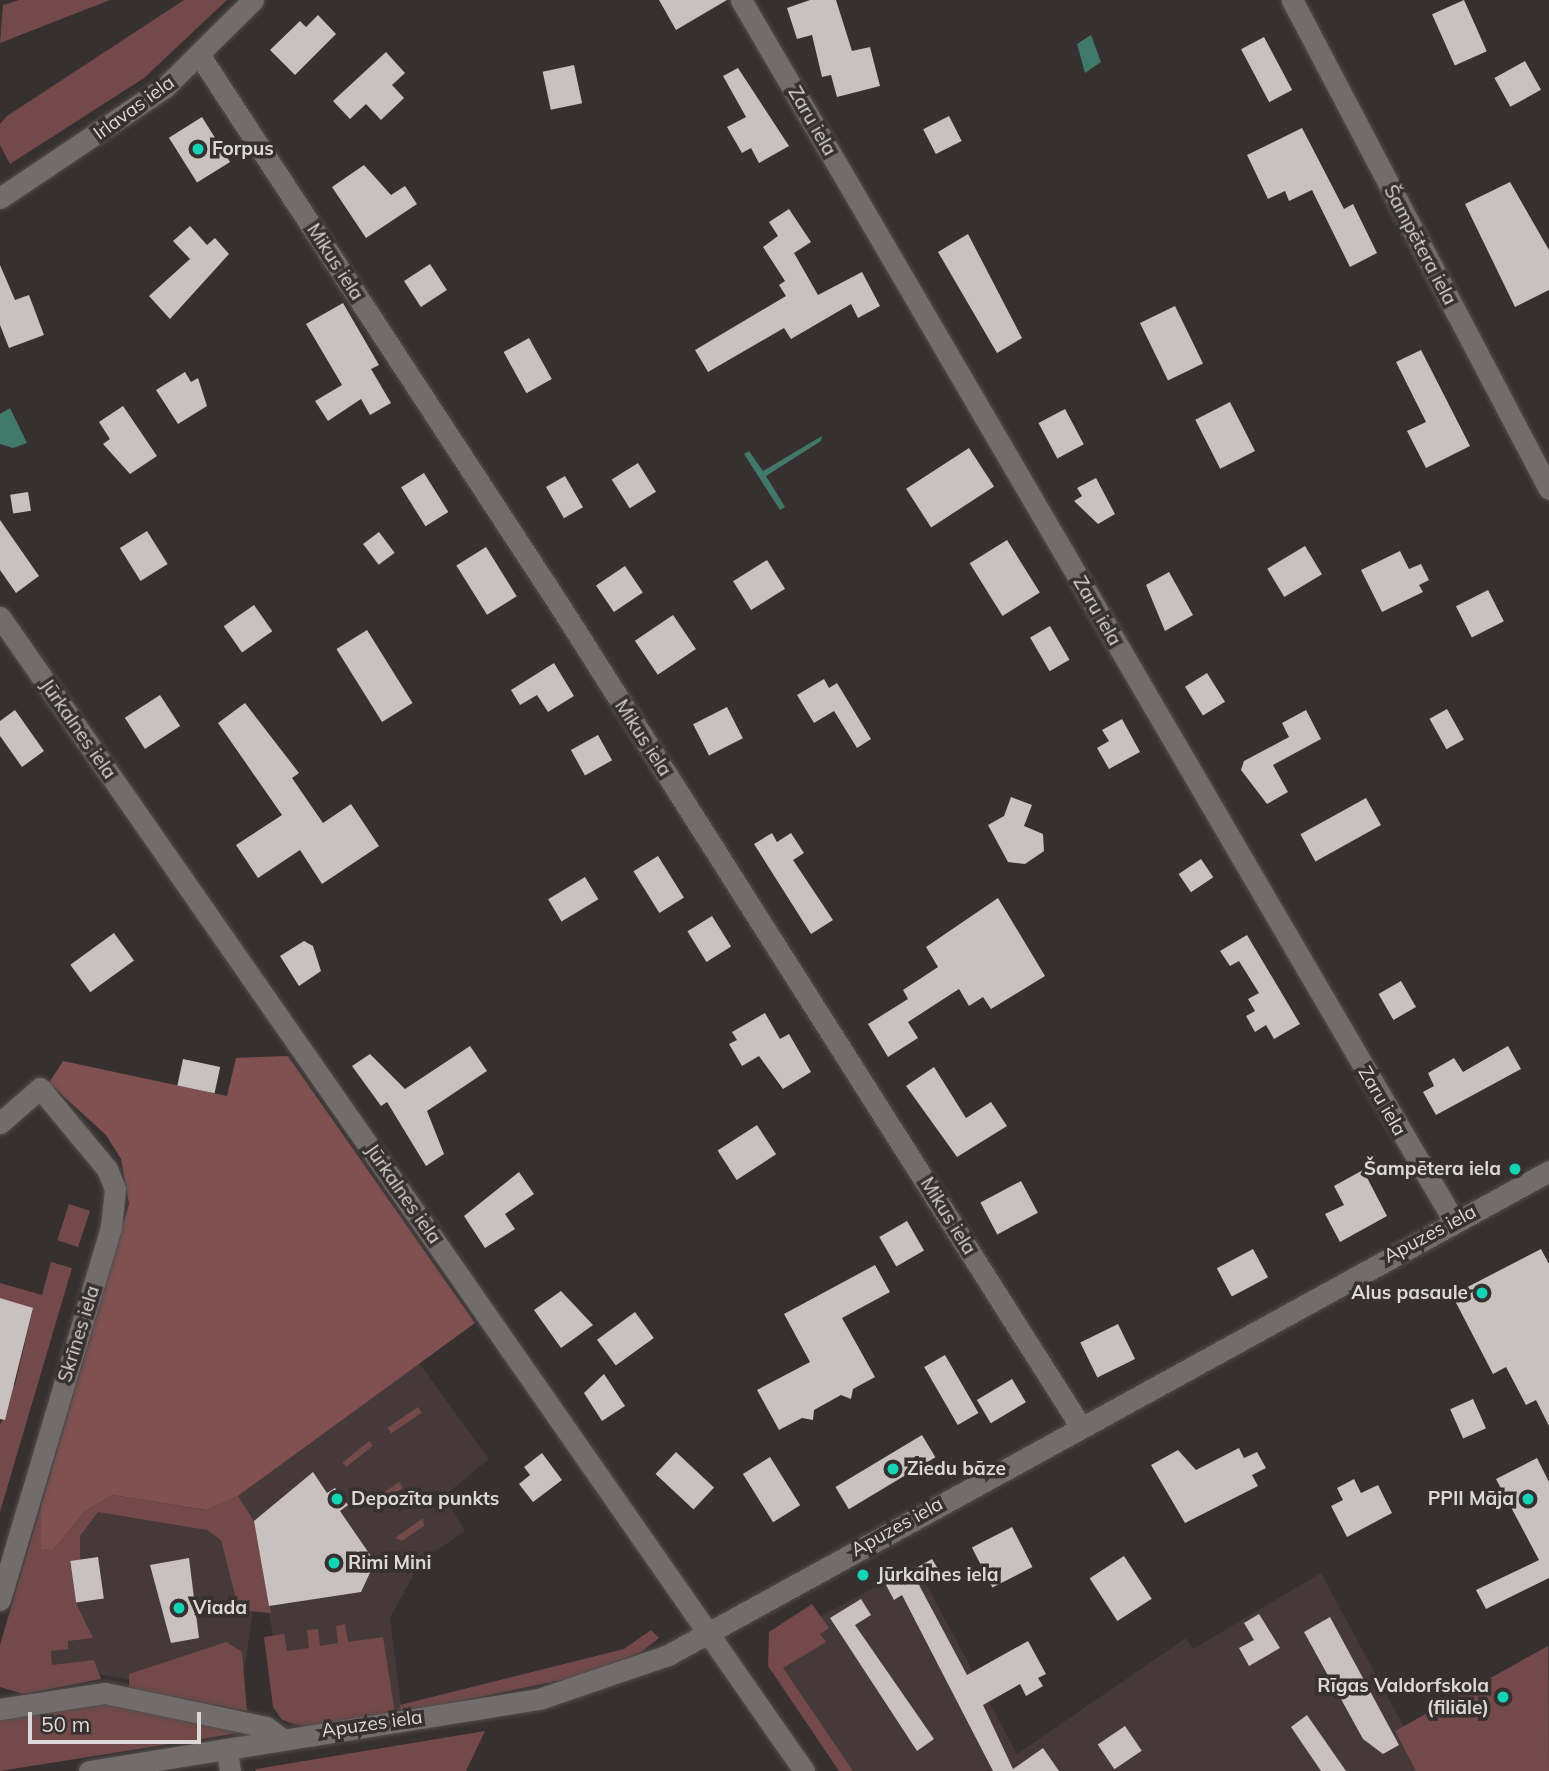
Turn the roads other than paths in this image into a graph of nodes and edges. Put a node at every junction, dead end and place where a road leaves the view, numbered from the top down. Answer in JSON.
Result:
{"nodes":[{"id":1,"x":253,"y":0,"type":"edge"},
{"id":2,"x":741,"y":0,"type":"edge"},
{"id":3,"x":1292,"y":0,"type":"edge"},
{"id":4,"x":200,"y":56,"type":"junction"},
{"id":5,"x":0,"y":198,"type":"edge"},
{"id":6,"x":1549,"y":489,"type":"edge"},
{"id":7,"x":0,"y":617,"type":"edge"},
{"id":8,"x":0,"y":1123,"type":"edge"},
{"id":9,"x":1549,"y":1171,"type":"edge"},
{"id":10,"x":1454,"y":1221,"type":"junction"},
{"id":11,"x":1079,"y":1424,"type":"junction"},
{"id":12,"x":0,"y":1600,"type":"edge"},
{"id":13,"x":709,"y":1635,"type":"junction"},
{"id":14,"x":0,"y":1709,"type":"edge"},
{"id":15,"x":280,"y":1737,"type":"junction"},
{"id":16,"x":227,"y":1750,"type":"junction"},
{"id":17,"x":89,"y":1771,"type":"edge"},
{"id":18,"x":230,"y":1771,"type":"edge"},
{"id":19,"x":804,"y":1771,"type":"edge"}],
"edges":[{"from":1,"to":4,"type":"street","name":"Irlavas iela"},
{"from":2,"to":10,"type":"street","name":"Zaru iela"},
{"from":3,"to":6,"type":"street","name":"Šampētera iela"},
{"from":4,"to":5,"type":"street","name":"Irlavas iela"},
{"from":4,"to":11,"type":"street","name":"Mikus iela"},
{"from":7,"to":13,"type":"street","name":"Jūrkalnes iela"},
{"from":8,"to":12,"type":"street","name":"Skrīnes iela"},
{"from":9,"to":10,"type":"street","name":"Apuzes iela"},
{"from":10,"to":11,"type":"street","name":"Apuzes iela"},
{"from":11,"to":13,"type":"street","name":"Apuzes iela"},
{"from":13,"to":15,"type":"street","name":"Apuzes iela"},
{"from":13,"to":19,"type":"street","name":"Jūrkalnes iela"},
{"from":14,"to":15,"type":"street"},
{"from":15,"to":16,"type":"street","name":"Apuzes iela"},
{"from":16,"to":17,"type":"street","name":"Apuzes iela"},
{"from":16,"to":18,"type":"street"}]}
